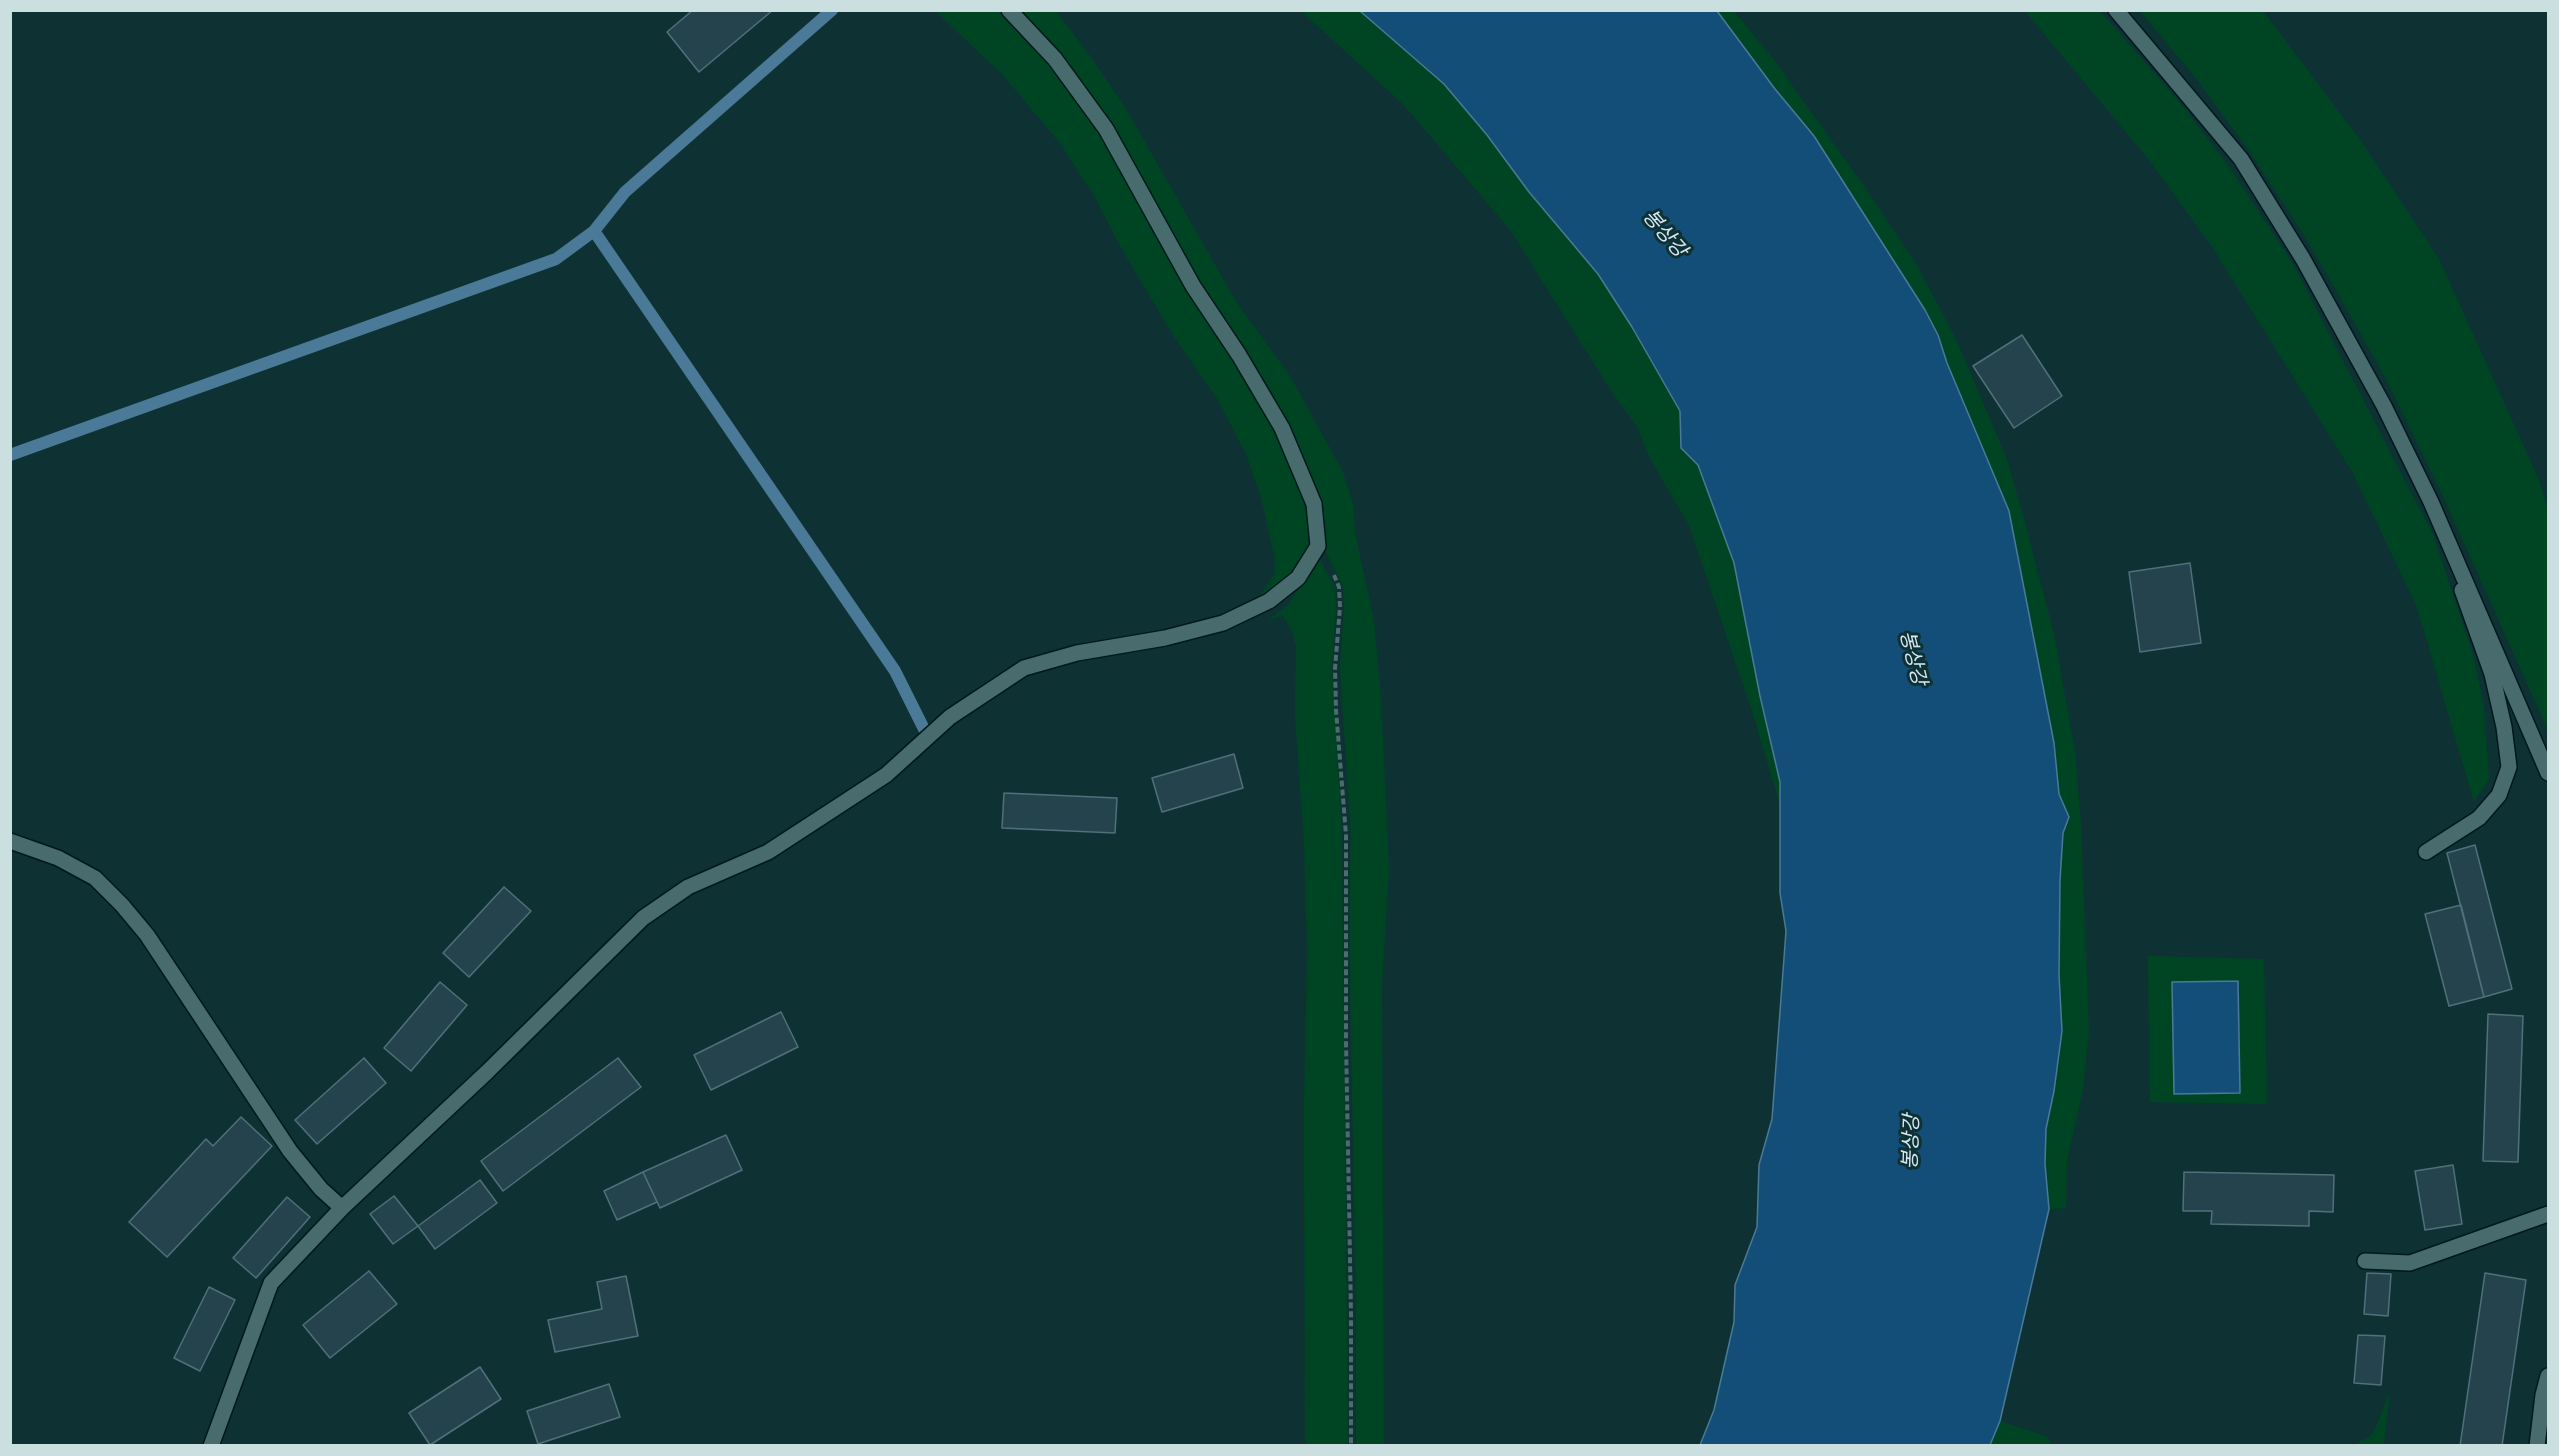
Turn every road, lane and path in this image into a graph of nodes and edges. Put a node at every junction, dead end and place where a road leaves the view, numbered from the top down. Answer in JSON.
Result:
{"nodes":[{"id":1,"x":1009,"y":10,"type":"edge"},
{"id":2,"x":2116,"y":10,"type":"edge"},
{"id":3,"x":2432,"y":502,"type":"junction"},
{"id":4,"x":1318,"y":546,"type":"junction"},
{"id":5,"x":2548,"y":773,"type":"edge"},
{"id":6,"x":10,"y":841,"type":"edge"},
{"id":7,"x":2426,"y":852,"type":"dead end"},
{"id":8,"x":342,"y":1208,"type":"junction"},
{"id":9,"x":2548,"y":1214,"type":"edge"},
{"id":10,"x":2365,"y":1261,"type":"dead end"},
{"id":11,"x":2548,"y":1376,"type":"edge"},
{"id":12,"x":211,"y":1446,"type":"edge"},
{"id":13,"x":1351,"y":1446,"type":"edge"},
{"id":14,"x":2537,"y":1446,"type":"edge"}],
"edges":[{"from":1,"to":4,"type":"street"},
{"from":2,"to":3,"type":"street"},
{"from":3,"to":5,"type":"street"},
{"from":3,"to":7,"type":"street"},
{"from":4,"to":8,"type":"street"},
{"from":4,"to":13,"type":"path"},
{"from":6,"to":8,"type":"street"},
{"from":8,"to":12,"type":"street"},
{"from":9,"to":10,"type":"street"},
{"from":11,"to":14,"type":"street"}]}
